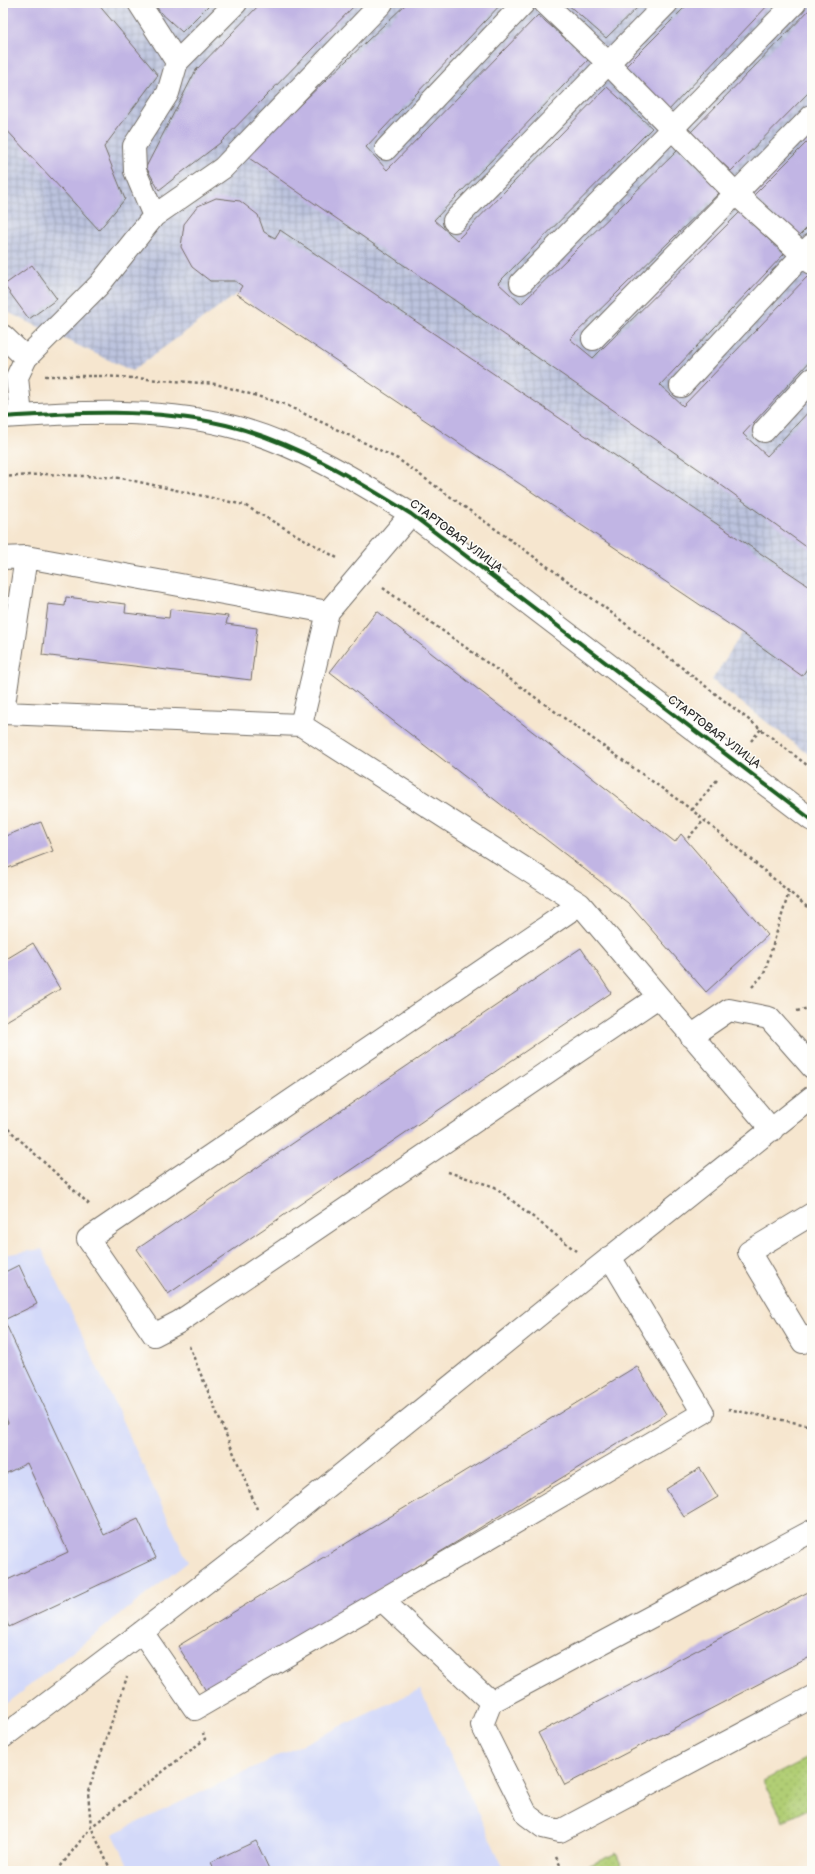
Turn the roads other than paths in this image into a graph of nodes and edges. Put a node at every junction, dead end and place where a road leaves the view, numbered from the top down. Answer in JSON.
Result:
{"nodes":[{"id":1,"x":139,"y":3,"type":"edge"},
{"id":2,"x":236,"y":3,"type":"edge"},
{"id":3,"x":382,"y":3,"type":"edge"},
{"id":4,"x":524,"y":3,"type":"edge"},
{"id":5,"x":545,"y":3,"type":"edge"},
{"id":6,"x":667,"y":3,"type":"edge"},
{"id":7,"x":795,"y":3,"type":"edge"},
{"id":8,"x":177,"y":62,"type":"junction"},
{"id":9,"x":608,"y":63,"type":"junction"},
{"id":10,"x":812,"y":116,"type":"edge"},
{"id":11,"x":672,"y":128,"type":"junction"},
{"id":12,"x":386,"y":149,"type":"dead end"},
{"id":13,"x":735,"y":193,"type":"junction"},
{"id":14,"x":154,"y":216,"type":"junction"},
{"id":15,"x":454,"y":221,"type":"dead end"},
{"id":16,"x":809,"y":254,"type":"edge"},
{"id":17,"x":522,"y":283,"type":"dead end"},
{"id":18,"x":3,"y":336,"type":"edge"},
{"id":19,"x":593,"y":339,"type":"dead end"},
{"id":20,"x":26,"y":358,"type":"junction"},
{"id":21,"x":812,"y":379,"type":"edge"},
{"id":22,"x":681,"y":386,"type":"dead end"},
{"id":23,"x":12,"y":417,"type":"edge"},
{"id":24,"x":764,"y":431,"type":"dead end"},
{"id":25,"x":411,"y":514,"type":"junction"},
{"id":26,"x":26,"y":557,"type":"junction"},
{"id":27,"x":3,"y":558,"type":"edge"},
{"id":28,"x":328,"y":612,"type":"junction"},
{"id":29,"x":3,"y":712,"type":"edge"},
{"id":30,"x":301,"y":725,"type":"junction"},
{"id":31,"x":812,"y":820,"type":"edge"},
{"id":32,"x":580,"y":904,"type":"junction"},
{"id":33,"x":658,"y":997,"type":"junction"},
{"id":34,"x":691,"y":1036,"type":"junction"},
{"id":35,"x":812,"y":1067,"type":"edge"},
{"id":36,"x":812,"y":1097,"type":"edge"},
{"id":37,"x":772,"y":1130,"type":"junction"},
{"id":38,"x":812,"y":1214,"type":"edge"},
{"id":39,"x":604,"y":1262,"type":"junction"},
{"id":40,"x":812,"y":1336,"type":"edge"},
{"id":41,"x":812,"y":1531,"type":"edge"},
{"id":42,"x":382,"y":1600,"type":"junction"},
{"id":43,"x":142,"y":1632,"type":"junction"},
{"id":44,"x":812,"y":1697,"type":"edge"},
{"id":45,"x":491,"y":1702,"type":"junction"},
{"id":46,"x":3,"y":1737,"type":"edge"}],
"edges":[{"from":1,"to":8,"type":"street"},
{"from":2,"to":8,"type":"street"},
{"from":3,"to":14,"type":"street"},
{"from":4,"to":12,"type":"street"},
{"from":5,"to":9,"type":"street"},
{"from":6,"to":9,"type":"street"},
{"from":7,"to":11,"type":"street"},
{"from":8,"to":14,"type":"street"},
{"from":9,"to":11,"type":"street"},
{"from":9,"to":15,"type":"street"},
{"from":10,"to":13,"type":"street"},
{"from":11,"to":13,"type":"street"},
{"from":11,"to":17,"type":"street"},
{"from":13,"to":16,"type":"street"},
{"from":13,"to":19,"type":"street"},
{"from":14,"to":20,"type":"street"},
{"from":16,"to":22,"type":"street"},
{"from":18,"to":20,"type":"street"},
{"from":20,"to":23,"type":"street"},
{"from":21,"to":24,"type":"street"},
{"from":23,"to":25,"type":"street","name":"СТАРТОВАЯ УЛИЦА"},
{"from":25,"to":28,"type":"street"},
{"from":25,"to":31,"type":"street","name":"СТАРТОВАЯ УЛИЦА"},
{"from":26,"to":27,"type":"street"},
{"from":26,"to":28,"type":"street"},
{"from":26,"to":29,"type":"street"},
{"from":28,"to":30,"type":"street"},
{"from":29,"to":30,"type":"street"},
{"from":30,"to":32,"type":"street"},
{"from":32,"to":33,"type":"street"},
{"from":32,"to":33,"type":"street"},
{"from":33,"to":34,"type":"street"},
{"from":34,"to":35,"type":"street"},
{"from":34,"to":37,"type":"street"},
{"from":36,"to":37,"type":"street"},
{"from":37,"to":39,"type":"street"},
{"from":38,"to":40,"type":"street"},
{"from":39,"to":42,"type":"street"},
{"from":39,"to":43,"type":"street"},
{"from":41,"to":45,"type":"street"},
{"from":42,"to":43,"type":"street"},
{"from":42,"to":45,"type":"street"},
{"from":43,"to":46,"type":"street"},
{"from":44,"to":45,"type":"street"}]}
